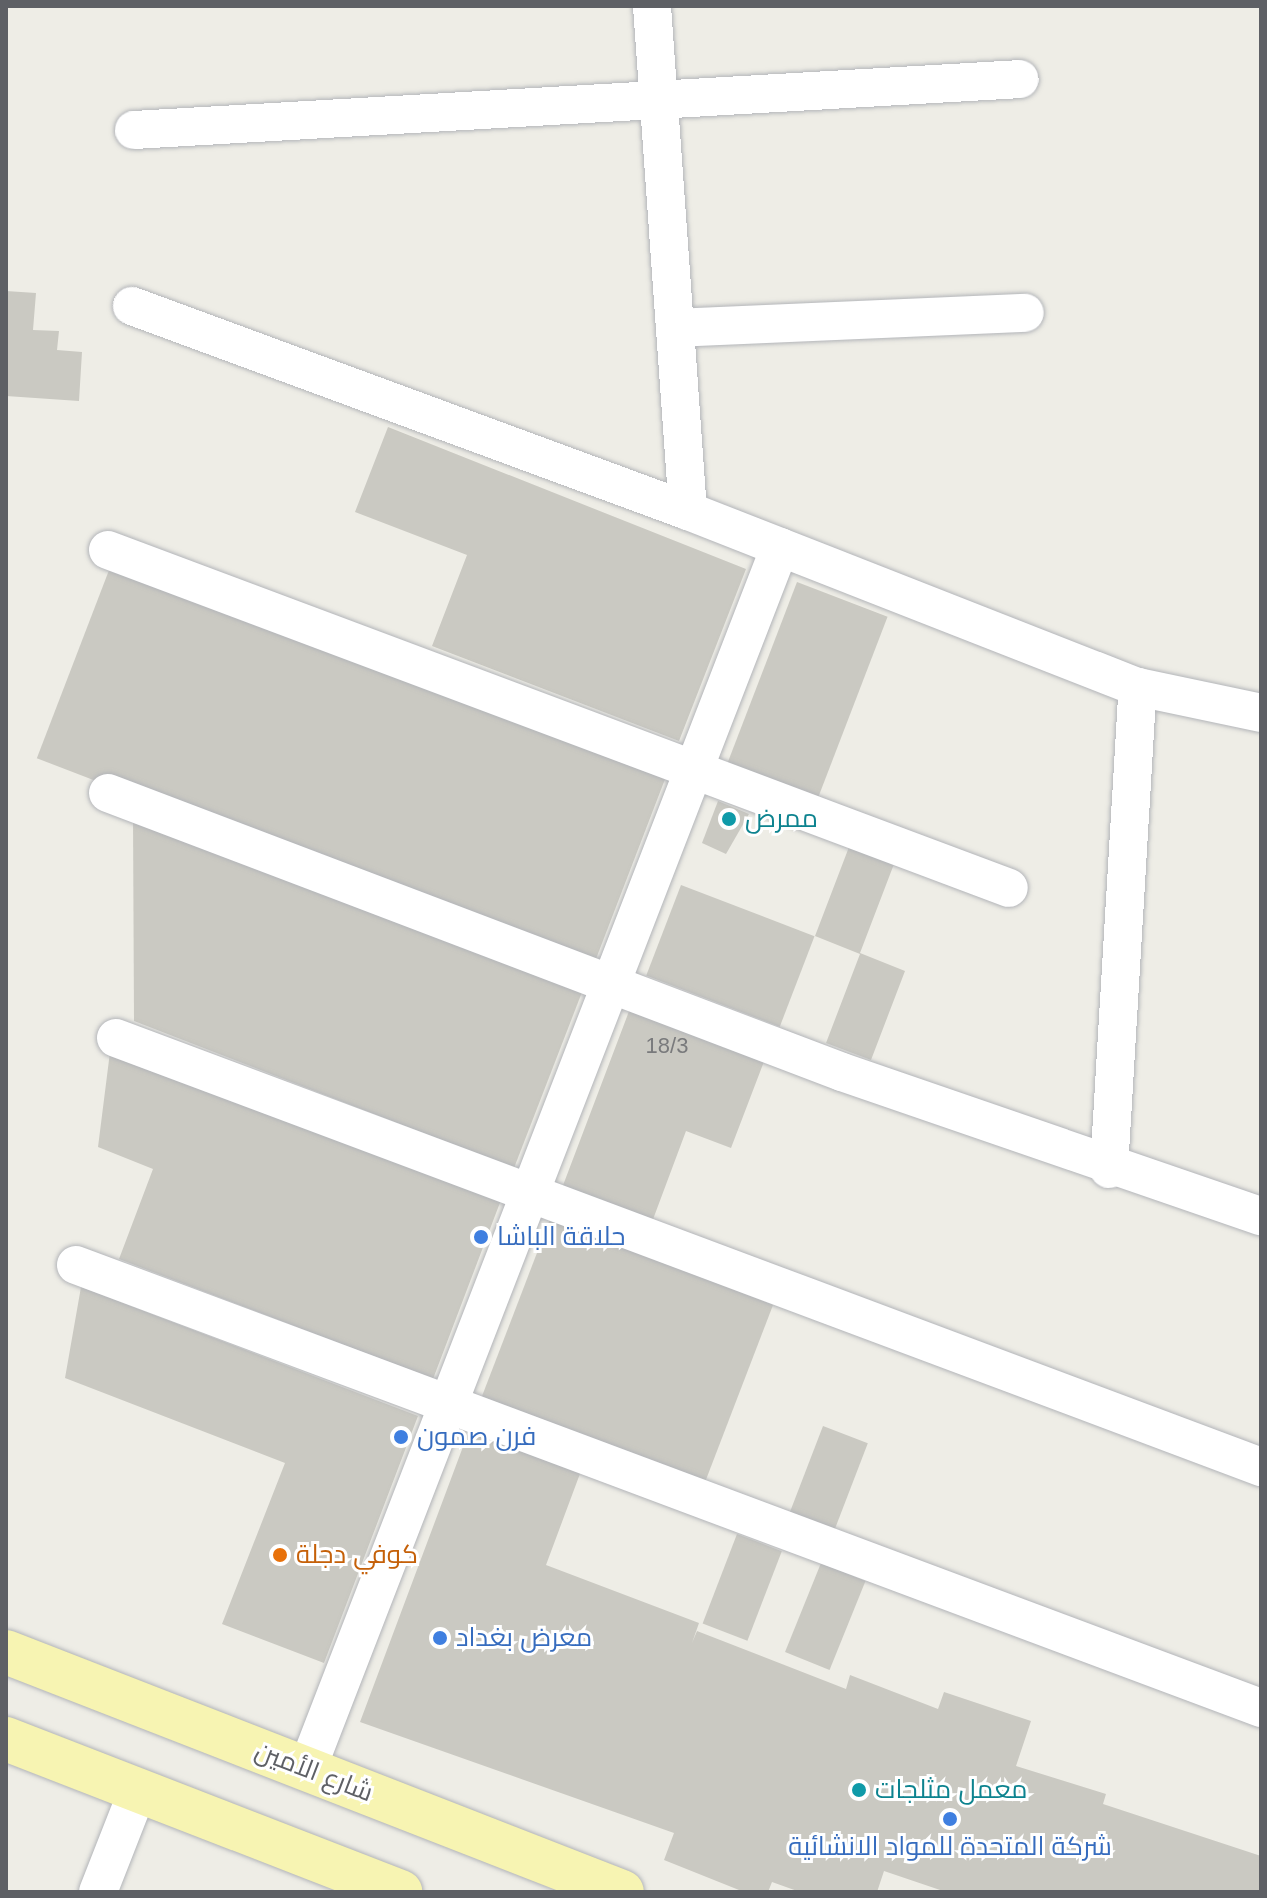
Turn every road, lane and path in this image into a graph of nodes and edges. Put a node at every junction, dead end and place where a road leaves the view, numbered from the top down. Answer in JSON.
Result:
{"nodes":[{"id":1,"x":652,"y":6,"type":"edge"},
{"id":2,"x":1020,"y":79,"type":"dead end"},
{"id":3,"x":658,"y":97,"type":"junction"},
{"id":4,"x":134,"y":130,"type":"dead end"},
{"id":5,"x":132,"y":306,"type":"dead end"},
{"id":6,"x":1025,"y":313,"type":"dead end"},
{"id":7,"x":675,"y":328,"type":"junction"},
{"id":8,"x":688,"y":511,"type":"junction"},
{"id":9,"x":780,"y":547,"type":"junction"},
{"id":10,"x":108,"y":550,"type":"dead end"},
{"id":11,"x":1138,"y":687,"type":"junction"},
{"id":12,"x":1261,"y":713,"type":"edge"},
{"id":13,"x":694,"y":770,"type":"junction"},
{"id":14,"x":108,"y":793,"type":"dead end"},
{"id":15,"x":1009,"y":888,"type":"dead end"},
{"id":16,"x":612,"y":980,"type":"junction"},
{"id":17,"x":116,"y":1038,"type":"dead end"},
{"id":18,"x":1109,"y":1169,"type":"junction"},
{"id":19,"x":530,"y":1192,"type":"junction"},
{"id":20,"x":1261,"y":1216,"type":"edge"},
{"id":21,"x":76,"y":1265,"type":"dead end"},
{"id":22,"x":449,"y":1402,"type":"junction"},
{"id":23,"x":1261,"y":1467,"type":"edge"},
{"id":24,"x":6,"y":1652,"type":"edge"},
{"id":25,"x":1261,"y":1708,"type":"edge"},
{"id":26,"x":6,"y":1739,"type":"edge"},
{"id":27,"x":307,"y":1769,"type":"junction"},
{"id":28,"x":138,"y":1790,"type":"junction"},
{"id":29,"x":98,"y":1892,"type":"edge"},
{"id":30,"x":400,"y":1892,"type":"edge"},
{"id":31,"x":622,"y":1892,"type":"edge"}],
"edges":[{"from":1,"to":3,"type":"street"},
{"from":2,"to":3,"type":"street"},
{"from":3,"to":4,"type":"street"},
{"from":3,"to":7,"type":"street"},
{"from":5,"to":8,"type":"street"},
{"from":6,"to":7,"type":"street"},
{"from":7,"to":8,"type":"street"},
{"from":8,"to":9,"type":"street"},
{"from":9,"to":11,"type":"street"},
{"from":9,"to":13,"type":"street"},
{"from":10,"to":13,"type":"street"},
{"from":11,"to":12,"type":"street"},
{"from":11,"to":18,"type":"street"},
{"from":13,"to":15,"type":"street"},
{"from":13,"to":16,"type":"street"},
{"from":14,"to":16,"type":"street"},
{"from":16,"to":18,"type":"street"},
{"from":16,"to":19,"type":"street"},
{"from":17,"to":19,"type":"street"},
{"from":18,"to":20,"type":"street"},
{"from":19,"to":22,"type":"street"},
{"from":19,"to":23,"type":"street"},
{"from":21,"to":22,"type":"street"},
{"from":22,"to":25,"type":"street"},
{"from":22,"to":27,"type":"street"},
{"from":24,"to":27,"type":"main road","name":"شارع الأمين"},
{"from":26,"to":28,"type":"main road"},
{"from":27,"to":31,"type":"main road","name":"شارع الأمين"},
{"from":28,"to":29,"type":"street"},
{"from":28,"to":30,"type":"main road"}]}
